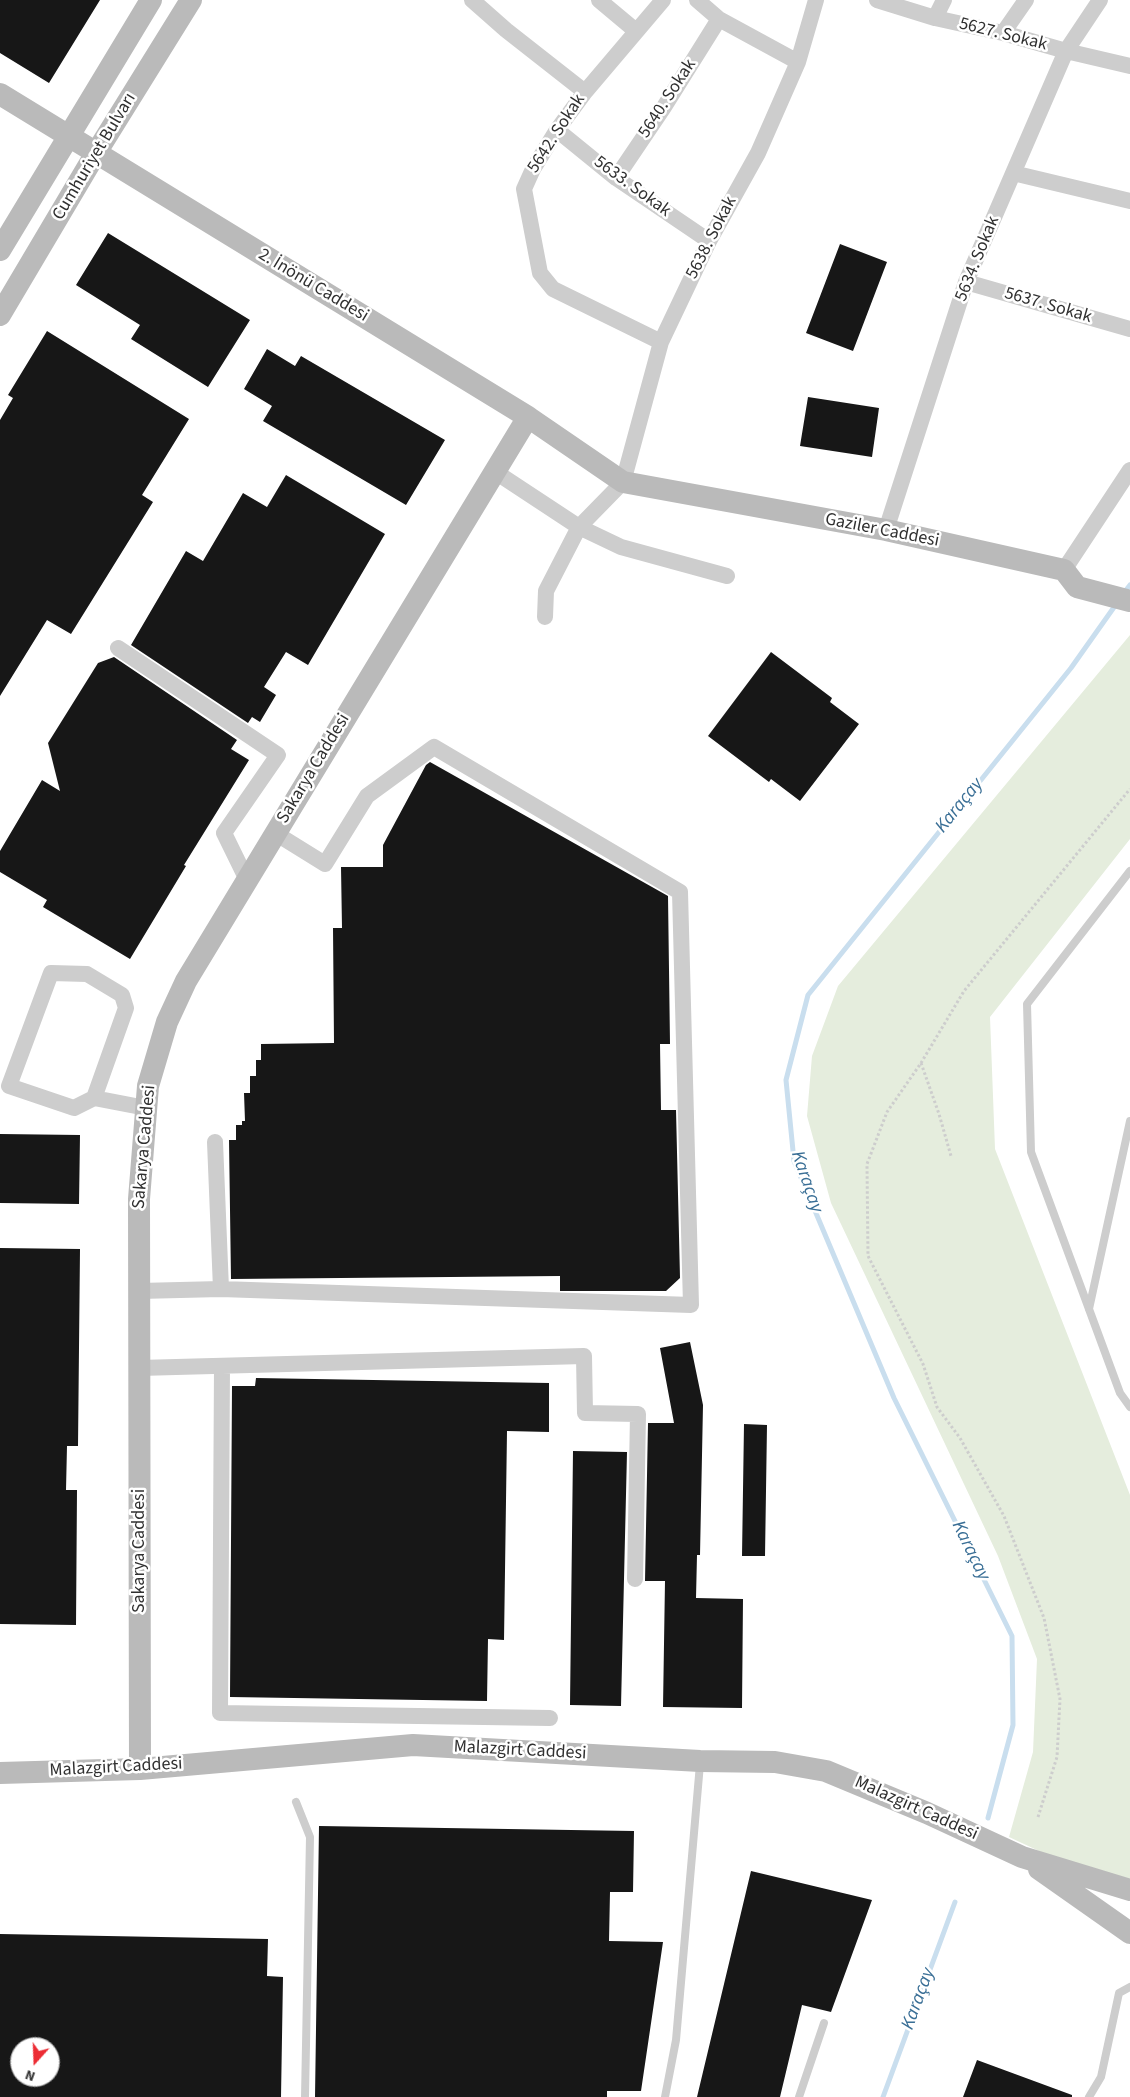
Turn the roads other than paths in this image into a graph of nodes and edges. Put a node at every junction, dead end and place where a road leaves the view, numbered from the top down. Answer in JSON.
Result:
{"nodes":[{"id":1,"x":151,"y":0,"type":"edge"},
{"id":2,"x":191,"y":0,"type":"edge"},
{"id":3,"x":472,"y":0,"type":"edge"},
{"id":4,"x":599,"y":0,"type":"edge"},
{"id":5,"x":663,"y":0,"type":"edge"},
{"id":6,"x":697,"y":0,"type":"edge"},
{"id":7,"x":816,"y":0,"type":"edge"},
{"id":8,"x":877,"y":0,"type":"edge"},
{"id":9,"x":944,"y":0,"type":"edge"},
{"id":10,"x":1026,"y":0,"type":"edge"},
{"id":11,"x":1100,"y":0,"type":"edge"},
{"id":12,"x":935,"y":18,"type":"junction"},
{"id":13,"x":719,"y":20,"type":"junction"},
{"id":14,"x":636,"y":31,"type":"junction"},
{"id":15,"x":1003,"y":33,"type":"junction"},
{"id":16,"x":1066,"y":51,"type":"junction"},
{"id":17,"x":798,"y":62,"type":"junction"},
{"id":18,"x":1130,"y":66,"type":"edge"},
{"id":19,"x":585,"y":92,"type":"junction"},
{"id":20,"x":0,"y":94,"type":"edge"},
{"id":21,"x":557,"y":130,"type":"junction"},
{"id":22,"x":68,"y":136,"type":"junction"},
{"id":23,"x":96,"y":153,"type":"junction"},
{"id":24,"x":1013,"y":173,"type":"junction"},
{"id":25,"x":616,"y":178,"type":"junction"},
{"id":26,"x":1130,"y":201,"type":"edge"},
{"id":27,"x":709,"y":241,"type":"junction"},
{"id":28,"x":0,"y":250,"type":"edge"},
{"id":29,"x":966,"y":282,"type":"junction"},
{"id":30,"x":0,"y":315,"type":"edge"},
{"id":31,"x":1130,"y":329,"type":"edge"},
{"id":32,"x":661,"y":342,"type":"junction"},
{"id":33,"x":528,"y":417,"type":"junction"},
{"id":34,"x":1130,"y":470,"type":"edge"},
{"id":35,"x":494,"y":471,"type":"junction"},
{"id":36,"x":623,"y":482,"type":"junction"},
{"id":37,"x":579,"y":527,"type":"junction"},
{"id":38,"x":886,"y":530,"type":"junction"},
{"id":39,"x":727,"y":576,"type":"dead end"},
{"id":40,"x":1070,"y":578,"type":"junction"},
{"id":41,"x":1130,"y":601,"type":"edge"},
{"id":42,"x":545,"y":617,"type":"dead end"},
{"id":43,"x":118,"y":648,"type":"dead end"},
{"id":44,"x":275,"y":834,"type":"junction"},
{"id":45,"x":1130,"y":871,"type":"edge"},
{"id":46,"x":247,"y":880,"type":"junction"},
{"id":47,"x":94,"y":1098,"type":"junction"},
{"id":48,"x":146,"y":1108,"type":"junction"},
{"id":49,"x":1130,"y":1122,"type":"edge"},
{"id":50,"x":215,"y":1142,"type":"dead end"},
{"id":51,"x":221,"y":1289,"type":"junction"},
{"id":52,"x":139,"y":1291,"type":"junction"},
{"id":53,"x":1090,"y":1310,"type":"junction"},
{"id":54,"x":222,"y":1366,"type":"junction"},
{"id":55,"x":139,"y":1368,"type":"junction"},
{"id":56,"x":1130,"y":1407,"type":"edge"},
{"id":57,"x":635,"y":1579,"type":"dead end"},
{"id":58,"x":550,"y":1718,"type":"dead end"},
{"id":59,"x":700,"y":1761,"type":"junction"},
{"id":60,"x":140,"y":1769,"type":"junction"},
{"id":61,"x":0,"y":1773,"type":"edge"},
{"id":62,"x":296,"y":1802,"type":"dead end"},
{"id":63,"x":1022,"y":1857,"type":"junction"},
{"id":64,"x":1130,"y":1890,"type":"edge"},
{"id":65,"x":1130,"y":1933,"type":"edge"},
{"id":66,"x":1130,"y":1987,"type":"edge"},
{"id":67,"x":824,"y":2023,"type":"dead end"},
{"id":68,"x":305,"y":2097,"type":"edge"},
{"id":69,"x":665,"y":2097,"type":"edge"},
{"id":70,"x":799,"y":2097,"type":"edge"},
{"id":71,"x":1089,"y":2097,"type":"edge"}],
"edges":[{"from":1,"to":22,"type":"street","name":"Cumhuriyet Bulvarı"},
{"from":2,"to":23,"type":"street","name":"Cumhuriyet Bulvarı"},
{"from":3,"to":19,"type":"street"},
{"from":4,"to":14,"type":"street"},
{"from":5,"to":14,"type":"street","name":"5642. Sokak"},
{"from":6,"to":13,"type":"street"},
{"from":7,"to":17,"type":"street","name":"5638. Sokak"},
{"from":8,"to":12,"type":"street","name":"5627. Sokak"},
{"from":9,"to":12,"type":"street"},
{"from":10,"to":15,"type":"street"},
{"from":11,"to":16,"type":"street","name":"5634. Sokak"},
{"from":12,"to":15,"type":"street","name":"5627. Sokak"},
{"from":13,"to":17,"type":"street"},
{"from":13,"to":25,"type":"street","name":"5640. Sokak"},
{"from":14,"to":19,"type":"street","name":"5642. Sokak"},
{"from":15,"to":16,"type":"street","name":"5627. Sokak"},
{"from":16,"to":18,"type":"street","name":"5627. Sokak"},
{"from":16,"to":24,"type":"street","name":"5634. Sokak"},
{"from":17,"to":27,"type":"street","name":"5638. Sokak"},
{"from":19,"to":21,"type":"street","name":"5642. Sokak"},
{"from":20,"to":22,"type":"street","name":"2. İnönü Caddesi"},
{"from":21,"to":25,"type":"street","name":"5633. Sokak"},
{"from":21,"to":32,"type":"street","name":"5642. Sokak"},
{"from":22,"to":23,"type":"street","name":"2. İnönü Caddesi"},
{"from":22,"to":28,"type":"street","name":"Cumhuriyet Bulvarı"},
{"from":23,"to":30,"type":"street","name":"Cumhuriyet Bulvarı"},
{"from":23,"to":33,"type":"street","name":"2. İnönü Caddesi"},
{"from":24,"to":26,"type":"street"},
{"from":24,"to":29,"type":"street","name":"5634. Sokak"},
{"from":25,"to":27,"type":"street","name":"5633. Sokak"},
{"from":27,"to":32,"type":"street","name":"5638. Sokak"},
{"from":29,"to":31,"type":"street","name":"5637. Sokak"},
{"from":29,"to":38,"type":"street","name":"5634. Sokak"},
{"from":32,"to":36,"type":"street","name":"5638. Sokak"},
{"from":33,"to":35,"type":"street","name":"Sakarya Caddesi"},
{"from":33,"to":36,"type":"street","name":"2. İnönü Caddesi"},
{"from":34,"to":40,"type":"street"},
{"from":35,"to":37,"type":"street"},
{"from":35,"to":44,"type":"street","name":"Sakarya Caddesi"},
{"from":36,"to":37,"type":"street"},
{"from":36,"to":38,"type":"street","name":"Gaziler Caddesi"},
{"from":37,"to":39,"type":"street"},
{"from":37,"to":42,"type":"street"},
{"from":38,"to":40,"type":"street","name":"Gaziler Caddesi"},
{"from":40,"to":41,"type":"street","name":"Gaziler Caddesi"},
{"from":43,"to":46,"type":"street"},
{"from":44,"to":46,"type":"street","name":"Sakarya Caddesi"},
{"from":44,"to":51,"type":"street"},
{"from":45,"to":53,"type":"lane"},
{"from":46,"to":48,"type":"street","name":"Sakarya Caddesi"},
{"from":47,"to":47,"type":"street"},
{"from":47,"to":48,"type":"street"},
{"from":48,"to":52,"type":"street","name":"Sakarya Caddesi"},
{"from":49,"to":53,"type":"lane"},
{"from":50,"to":51,"type":"street"},
{"from":51,"to":52,"type":"street"},
{"from":52,"to":55,"type":"street","name":"Sakarya Caddesi"},
{"from":53,"to":56,"type":"lane"},
{"from":54,"to":55,"type":"street"},
{"from":54,"to":57,"type":"street"},
{"from":54,"to":58,"type":"street"},
{"from":55,"to":60,"type":"street","name":"Sakarya Caddesi"},
{"from":59,"to":60,"type":"street","name":"Malazgirt Caddesi"},
{"from":59,"to":63,"type":"street","name":"Malazgirt Caddesi"},
{"from":59,"to":69,"type":"lane"},
{"from":60,"to":61,"type":"street","name":"Malazgirt Caddesi"},
{"from":62,"to":68,"type":"lane"},
{"from":63,"to":64,"type":"street"},
{"from":63,"to":65,"type":"street"},
{"from":66,"to":71,"type":"lane"},
{"from":67,"to":70,"type":"lane"}]}
